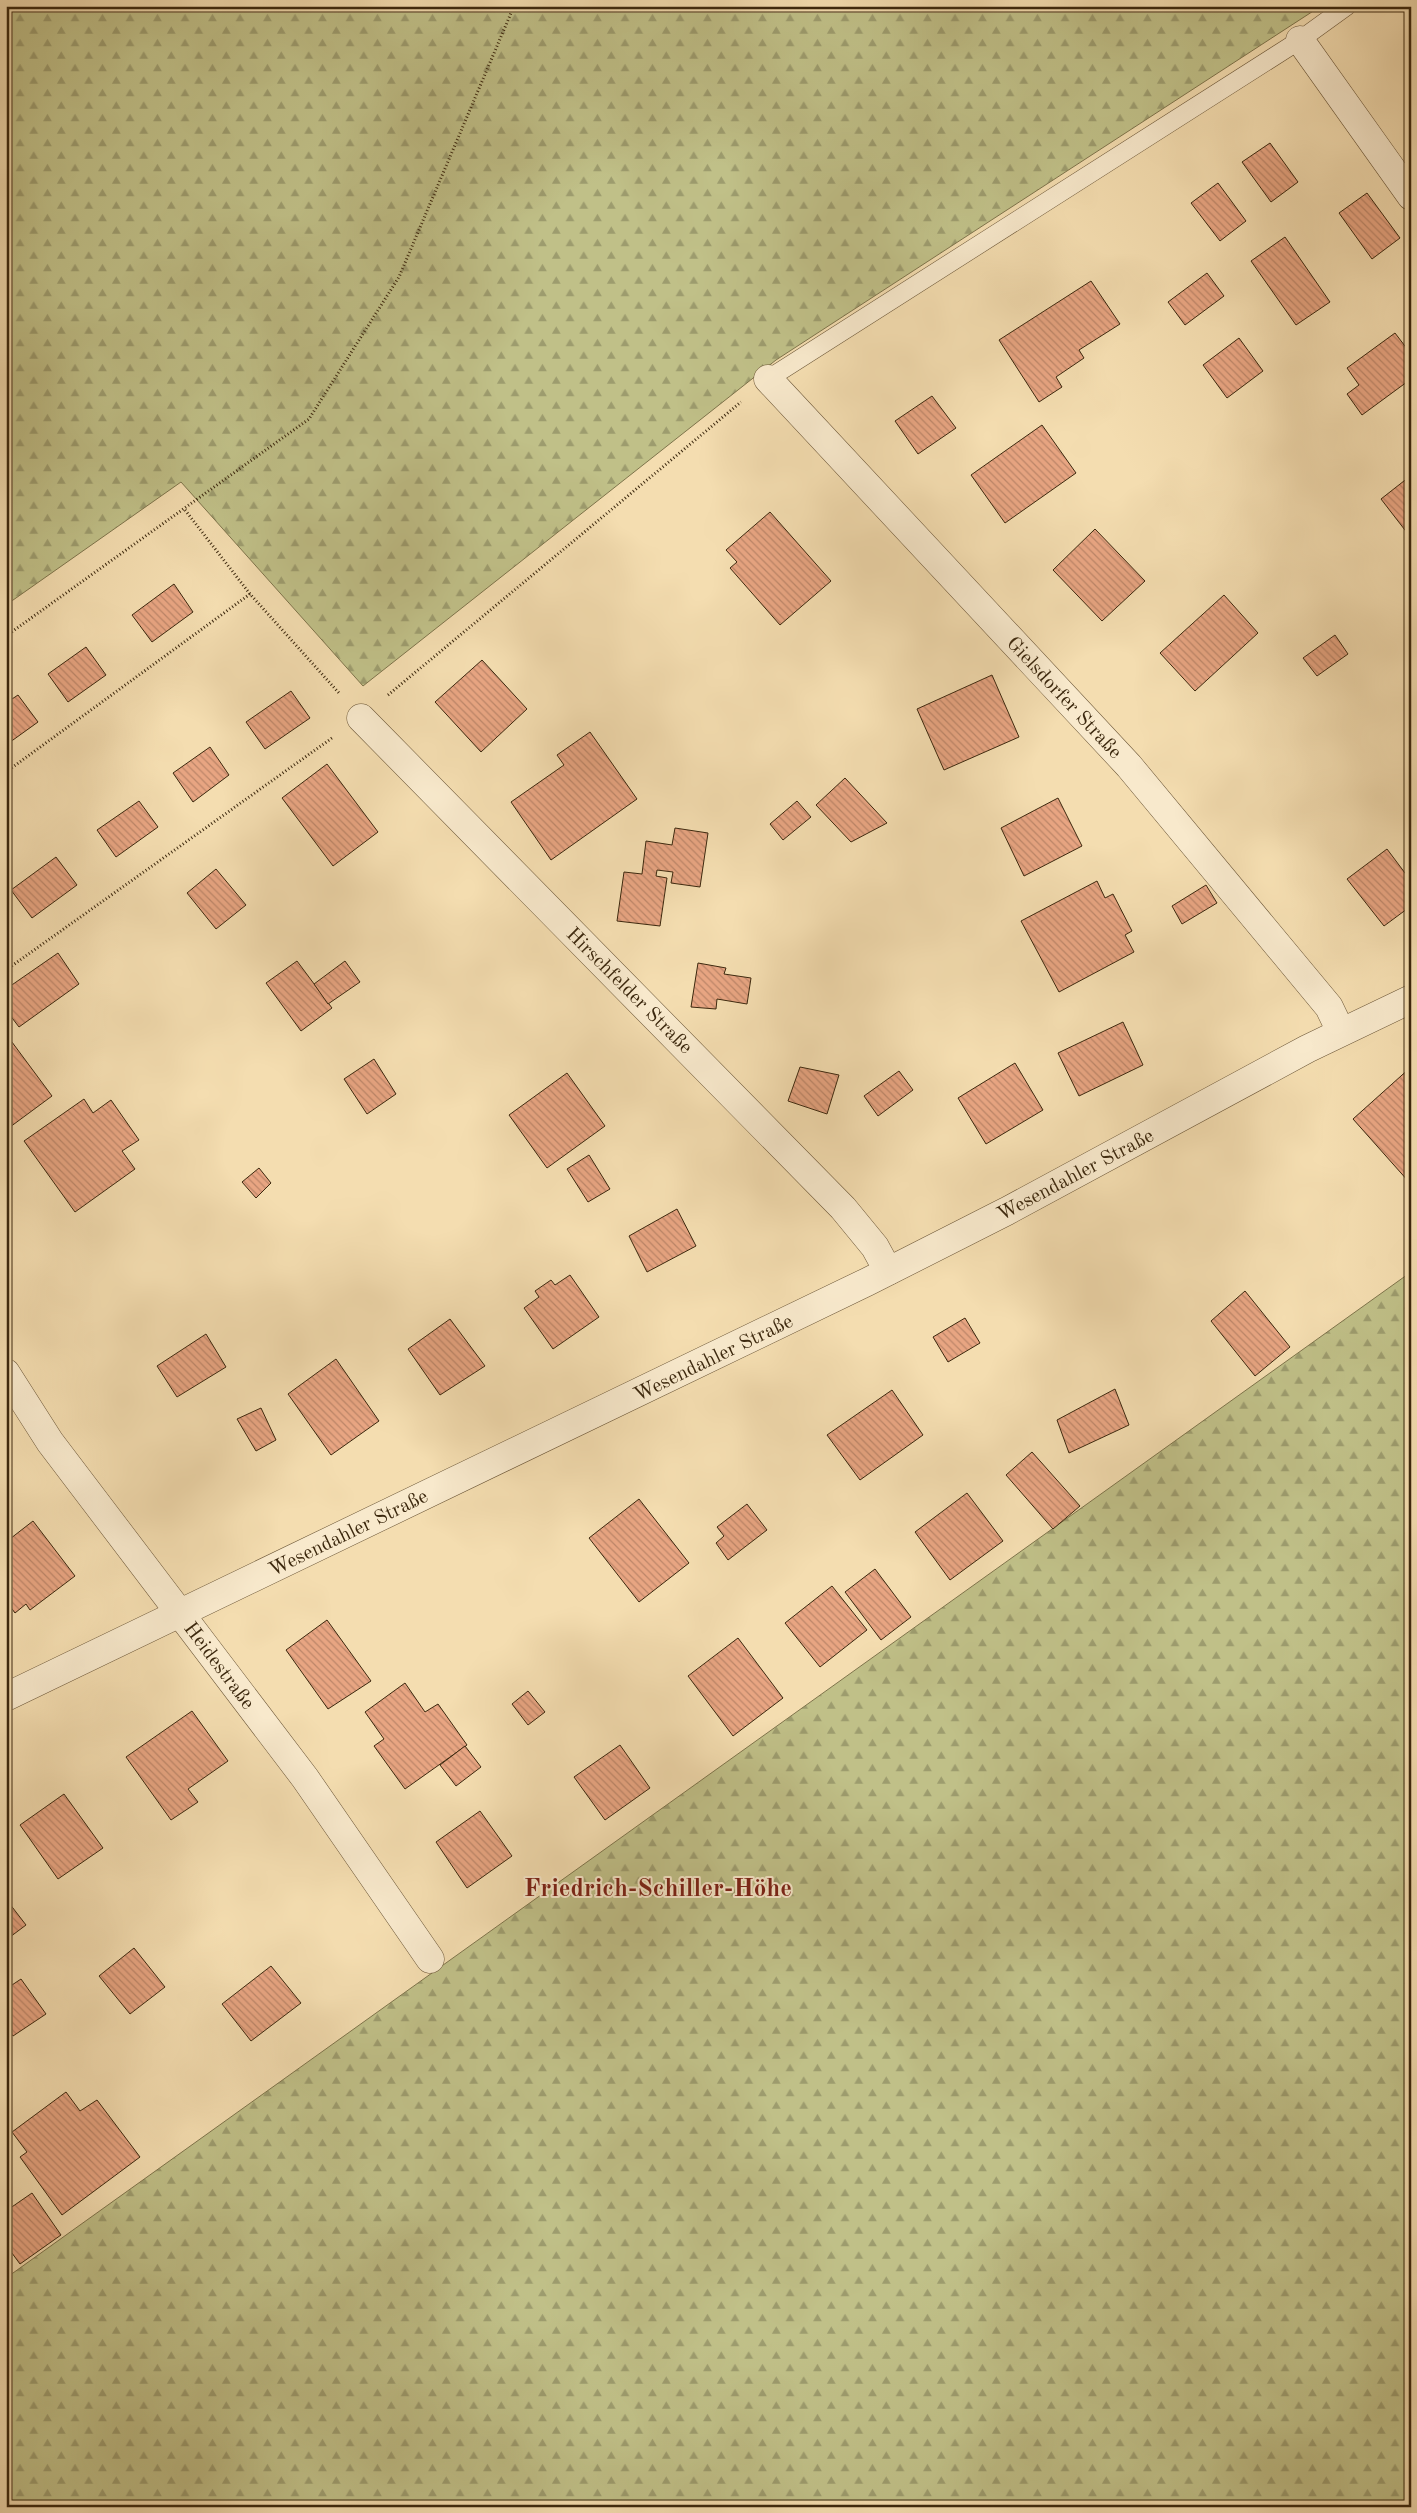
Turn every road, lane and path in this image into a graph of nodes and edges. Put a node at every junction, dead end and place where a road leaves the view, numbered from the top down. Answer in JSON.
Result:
{"nodes":[{"id":1,"x":514,"y":6,"type":"edge"},
{"id":2,"x":1348,"y":6,"type":"edge"},
{"id":3,"x":1300,"y":40,"type":"junction"},
{"id":4,"x":1411,"y":196,"type":"edge"},
{"id":5,"x":768,"y":379,"type":"junction"},
{"id":6,"x":185,"y":510,"type":"junction"},
{"id":7,"x":250,"y":594,"type":"junction"},
{"id":8,"x":6,"y":636,"type":"edge"},
{"id":9,"x":361,"y":718,"type":"junction"},
{"id":10,"x":6,"y":772,"type":"edge"},
{"id":11,"x":6,"y":970,"type":"edge"},
{"id":12,"x":1411,"y":999,"type":"edge"},
{"id":13,"x":1341,"y":1032,"type":"junction"},
{"id":14,"x":888,"y":1271,"type":"junction"},
{"id":15,"x":6,"y":1373,"type":"edge"},
{"id":16,"x":180,"y":1613,"type":"junction"},
{"id":17,"x":6,"y":1697,"type":"edge"},
{"id":18,"x":430,"y":1959,"type":"dead end"}],
"edges":[{"from":1,"to":6,"type":"path"},
{"from":2,"to":3,"type":"lane"},
{"from":3,"to":4,"type":"street"},
{"from":3,"to":5,"type":"lane"},
{"from":5,"to":9,"type":"path"},
{"from":5,"to":13,"type":"street","name":"Gielsdorfer Straße"},
{"from":6,"to":7,"type":"path"},
{"from":6,"to":8,"type":"path"},
{"from":7,"to":9,"type":"path"},
{"from":7,"to":10,"type":"path"},
{"from":9,"to":11,"type":"path"},
{"from":9,"to":14,"type":"street","name":"Hirschfelder Straße"},
{"from":12,"to":13,"type":"street","name":"Wesendahler Straße"},
{"from":13,"to":14,"type":"street","name":"Wesendahler Straße"},
{"from":14,"to":16,"type":"street","name":"Wesendahler Straße"},
{"from":15,"to":16,"type":"street","name":"Heidestraße"},
{"from":16,"to":17,"type":"street","name":"Wesendahler Straße"},
{"from":16,"to":18,"type":"street","name":"Heidestraße"}]}
